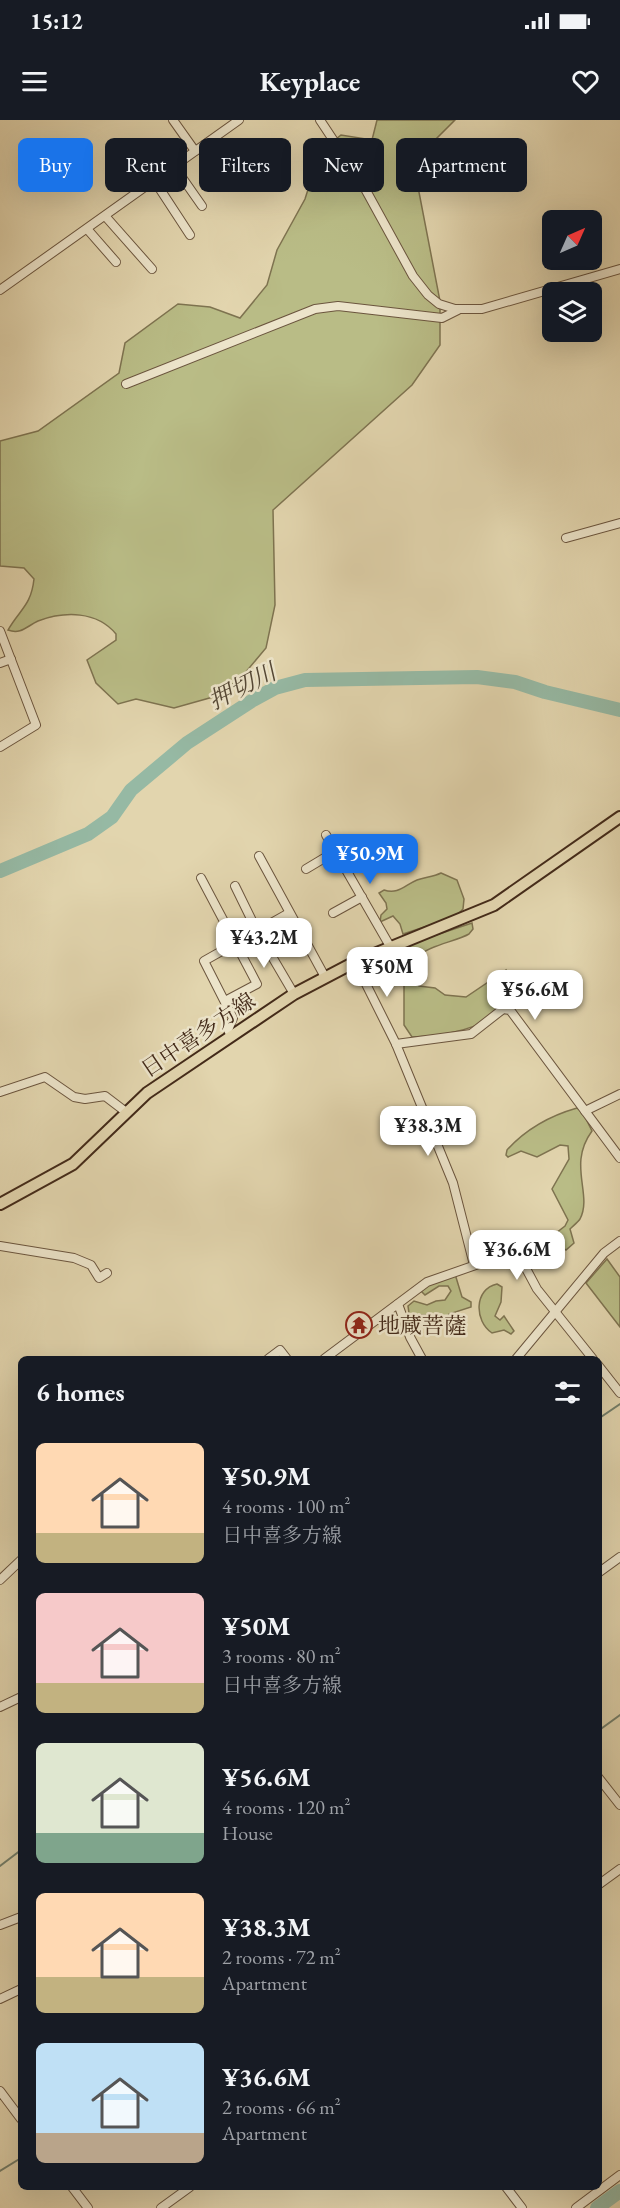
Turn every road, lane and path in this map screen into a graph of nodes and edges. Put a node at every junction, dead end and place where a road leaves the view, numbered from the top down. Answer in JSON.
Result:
{"nodes":[{"id":1,"x":173,"y":120,"type":"edge"},
{"id":2,"x":239,"y":120,"type":"edge"},
{"id":3,"x":320,"y":120,"type":"edge"},
{"id":4,"x":195,"y":151,"type":"junction"},
{"id":5,"x":187,"y":157,"type":"edge"},
{"id":6,"x":187,"y":185,"type":"edge"},
{"id":7,"x":138,"y":192,"type":"edge"},
{"id":8,"x":162,"y":192,"type":"edge"},
{"id":9,"x":202,"y":206,"type":"dead end"},
{"id":10,"x":106,"y":217,"type":"junction"},
{"id":11,"x":88,"y":230,"type":"junction"},
{"id":12,"x":190,"y":236,"type":"dead end"},
{"id":13,"x":116,"y":262,"type":"dead end"},
{"id":14,"x":152,"y":269,"type":"dead end"},
{"id":15,"x":620,"y":269,"type":"edge"},
{"id":16,"x":0,"y":291,"type":"edge"},
{"id":17,"x":469,"y":309,"type":"junction"},
{"id":18,"x":126,"y":384,"type":"dead end"},
{"id":19,"x":620,"y":523,"type":"edge"},
{"id":20,"x":566,"y":538,"type":"dead end"},
{"id":21,"x":0,"y":631,"type":"edge"},
{"id":22,"x":11,"y":659,"type":"junction"},
{"id":23,"x":0,"y":663,"type":"edge"},
{"id":24,"x":0,"y":747,"type":"edge"},
{"id":25,"x":620,"y":817,"type":"edge"},
{"id":26,"x":326,"y":835,"type":"dead end"},
{"id":27,"x":336,"y":851,"type":"junction"},
{"id":28,"x":259,"y":856,"type":"dead end"},
{"id":29,"x":306,"y":869,"type":"dead end"},
{"id":30,"x":201,"y":878,"type":"dead end"},
{"id":31,"x":235,"y":886,"type":"dead end"},
{"id":32,"x":362,"y":897,"type":"junction"},
{"id":33,"x":289,"y":913,"type":"junction"},
{"id":34,"x":333,"y":914,"type":"dead end"},
{"id":35,"x":257,"y":931,"type":"junction"},
{"id":36,"x":236,"y":943,"type":"junction"},
{"id":37,"x":391,"y":948,"type":"junction"},
{"id":38,"x":355,"y":962,"type":"junction"},
{"id":39,"x":325,"y":977,"type":"junction"},
{"id":40,"x":294,"y":994,"type":"junction"},
{"id":41,"x":225,"y":1001,"type":"junction"},
{"id":42,"x":231,"y":1036,"type":"junction"},
{"id":43,"x":396,"y":1044,"type":"junction"},
{"id":44,"x":0,"y":1092,"type":"edge"},
{"id":45,"x":620,"y":1094,"type":"edge"},
{"id":46,"x":585,"y":1111,"type":"junction"},
{"id":47,"x":126,"y":1112,"type":"junction"},
{"id":48,"x":620,"y":1158,"type":"edge"},
{"id":49,"x":0,"y":1204,"type":"edge"},
{"id":50,"x":620,"y":1241,"type":"edge"},
{"id":51,"x":0,"y":1246,"type":"edge"},
{"id":52,"x":474,"y":1265,"type":"junction"},
{"id":53,"x":107,"y":1273,"type":"dead end"},
{"id":54,"x":398,"y":1304,"type":"junction"},
{"id":55,"x":556,"y":1311,"type":"junction"},
{"id":56,"x":272,"y":1356,"type":"edge"},
{"id":57,"x":285,"y":1356,"type":"edge"},
{"id":58,"x":328,"y":1356,"type":"edge"},
{"id":59,"x":420,"y":1356,"type":"edge"},
{"id":60,"x":518,"y":1356,"type":"edge"},
{"id":61,"x":591,"y":1356,"type":"edge"},
{"id":62,"x":602,"y":1370,"type":"edge"},
{"id":63,"x":620,"y":1393,"type":"edge"},
{"id":64,"x":620,"y":1557,"type":"edge"},
{"id":65,"x":18,"y":1563,"type":"edge"},
{"id":66,"x":602,"y":1570,"type":"edge"},
{"id":67,"x":0,"y":1580,"type":"edge"},
{"id":68,"x":18,"y":1698,"type":"edge"},
{"id":69,"x":0,"y":1707,"type":"edge"},
{"id":70,"x":602,"y":1781,"type":"edge"},
{"id":71,"x":620,"y":1806,"type":"edge"},
{"id":72,"x":620,"y":1869,"type":"edge"},
{"id":73,"x":602,"y":1882,"type":"edge"},
{"id":74,"x":18,"y":1918,"type":"edge"},
{"id":75,"x":0,"y":1925,"type":"edge"},
{"id":76,"x":18,"y":1990,"type":"edge"},
{"id":77,"x":0,"y":1999,"type":"edge"},
{"id":78,"x":0,"y":2091,"type":"edge"},
{"id":79,"x":18,"y":2115,"type":"edge"},
{"id":80,"x":620,"y":2175,"type":"edge"},
{"id":81,"x":602,"y":2188,"type":"edge"},
{"id":82,"x":74,"y":2190,"type":"edge"},
{"id":83,"x":186,"y":2190,"type":"edge"},
{"id":84,"x":508,"y":2190,"type":"edge"},
{"id":85,"x":600,"y":2190,"type":"edge"},
{"id":86,"x":88,"y":2208,"type":"edge"},
{"id":87,"x":161,"y":2208,"type":"edge"},
{"id":88,"x":522,"y":2208,"type":"edge"},
{"id":89,"x":576,"y":2208,"type":"edge"}],
"edges":[{"from":1,"to":4,"type":"street"},
{"from":2,"to":4,"type":"street"},
{"from":3,"to":17,"type":"street"},
{"from":4,"to":5,"type":"street"},
{"from":6,"to":9,"type":"street"},
{"from":7,"to":10,"type":"street"},
{"from":8,"to":12,"type":"street"},
{"from":10,"to":11,"type":"street"},
{"from":10,"to":14,"type":"street"},
{"from":11,"to":13,"type":"street"},
{"from":11,"to":16,"type":"street"},
{"from":15,"to":17,"type":"street"},
{"from":17,"to":18,"type":"street"},
{"from":19,"to":20,"type":"street"},
{"from":21,"to":22,"type":"street"},
{"from":22,"to":23,"type":"street"},
{"from":22,"to":24,"type":"street"},
{"from":25,"to":37,"type":"main road","name":"日中喜多方線"},
{"from":26,"to":27,"type":"street"},
{"from":27,"to":29,"type":"street"},
{"from":27,"to":32,"type":"street"},
{"from":28,"to":33,"type":"street"},
{"from":30,"to":36,"type":"street"},
{"from":31,"to":35,"type":"street"},
{"from":32,"to":34,"type":"street"},
{"from":32,"to":37,"type":"street"},
{"from":33,"to":35,"type":"street"},
{"from":33,"to":39,"type":"street"},
{"from":35,"to":36,"type":"street"},
{"from":35,"to":40,"type":"street"},
{"from":36,"to":41,"type":"street"},
{"from":36,"to":41,"type":"street"},
{"from":37,"to":38,"type":"main road","name":"日中喜多方線"},
{"from":38,"to":39,"type":"main road","name":"日中喜多方線"},
{"from":38,"to":43,"type":"street"},
{"from":39,"to":40,"type":"main road","name":"日中喜多方線"},
{"from":40,"to":42,"type":"main road","name":"日中喜多方線"},
{"from":41,"to":42,"type":"street"},
{"from":42,"to":47,"type":"main road","name":"日中喜多方線"},
{"from":43,"to":46,"type":"street"},
{"from":43,"to":52,"type":"street"},
{"from":44,"to":47,"type":"street"},
{"from":45,"to":46,"type":"street"},
{"from":46,"to":48,"type":"street"},
{"from":47,"to":49,"type":"main road","name":"日中喜多方線"},
{"from":50,"to":55,"type":"street"},
{"from":51,"to":53,"type":"street"},
{"from":52,"to":54,"type":"street"},
{"from":52,"to":55,"type":"street"},
{"from":54,"to":58,"type":"street"},
{"from":54,"to":59,"type":"street"},
{"from":55,"to":60,"type":"street"},
{"from":55,"to":61,"type":"street"},
{"from":56,"to":57,"type":"street"},
{"from":62,"to":63,"type":"street"},
{"from":64,"to":66,"type":"street"},
{"from":65,"to":67,"type":"street"},
{"from":68,"to":69,"type":"street"},
{"from":70,"to":71,"type":"street"},
{"from":72,"to":73,"type":"street"},
{"from":74,"to":75,"type":"street"},
{"from":76,"to":77,"type":"street"},
{"from":78,"to":79,"type":"street"},
{"from":80,"to":81,"type":"street"},
{"from":82,"to":86,"type":"street"},
{"from":83,"to":87,"type":"street"},
{"from":84,"to":88,"type":"street"},
{"from":85,"to":89,"type":"street"}]}
